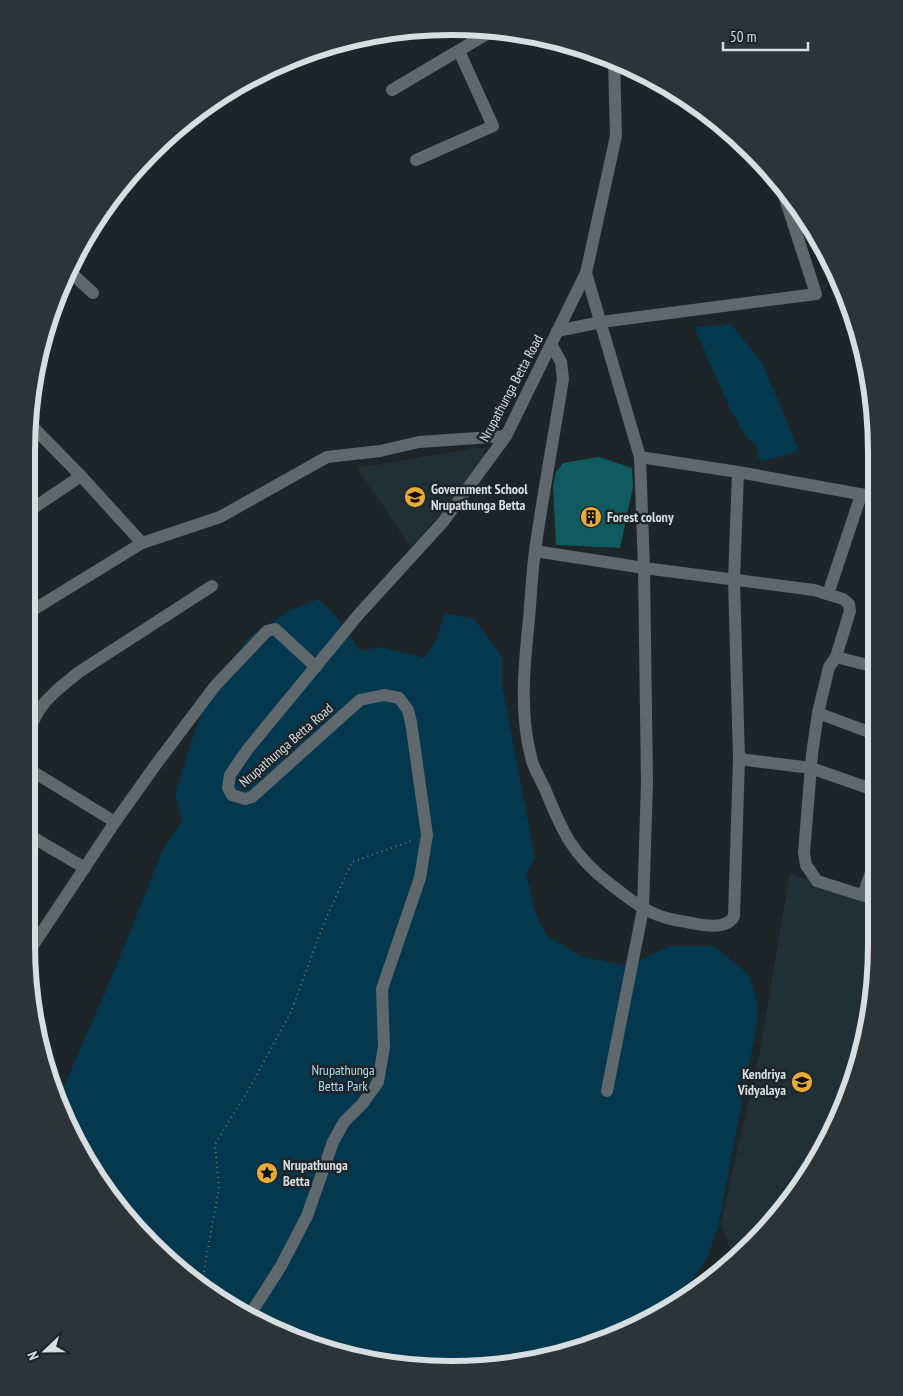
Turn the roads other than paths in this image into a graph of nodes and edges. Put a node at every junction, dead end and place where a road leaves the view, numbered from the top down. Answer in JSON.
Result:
{"nodes":[{"id":1,"x":484,"y":37,"type":"edge"},
{"id":2,"x":460,"y":51,"type":"junction"},
{"id":3,"x":614,"y":68,"type":"edge"},
{"id":4,"x":392,"y":90,"type":"dead end"},
{"id":5,"x":416,"y":160,"type":"dead end"},
{"id":6,"x":787,"y":205,"type":"edge"},
{"id":7,"x":586,"y":273,"type":"junction"},
{"id":8,"x":74,"y":276,"type":"edge"},
{"id":9,"x":93,"y":294,"type":"dead end"},
{"id":10,"x":600,"y":322,"type":"junction"},
{"id":11,"x":558,"y":332,"type":"junction"},
{"id":12,"x":551,"y":344,"type":"junction"},
{"id":13,"x":36,"y":430,"type":"edge"},
{"id":14,"x":506,"y":436,"type":"junction"},
{"id":15,"x":640,"y":457,"type":"junction"},
{"id":16,"x":738,"y":472,"type":"junction"},
{"id":17,"x":81,"y":476,"type":"junction"},
{"id":18,"x":861,"y":495,"type":"junction"},
{"id":19,"x":868,"y":496,"type":"edge"},
{"id":20,"x":35,"y":508,"type":"edge"},
{"id":21,"x":142,"y":543,"type":"junction"},
{"id":22,"x":535,"y":551,"type":"junction"},
{"id":23,"x":644,"y":568,"type":"junction"},
{"id":24,"x":734,"y":580,"type":"junction"},
{"id":25,"x":212,"y":586,"type":"dead end"},
{"id":26,"x":828,"y":594,"type":"junction"},
{"id":27,"x":35,"y":609,"type":"edge"},
{"id":28,"x":836,"y":657,"type":"junction"},
{"id":29,"x":868,"y":665,"type":"edge"},
{"id":30,"x":316,"y":667,"type":"junction"},
{"id":31,"x":818,"y":713,"type":"junction"},
{"id":32,"x":35,"y":718,"type":"edge"},
{"id":33,"x":868,"y":732,"type":"edge"},
{"id":34,"x":739,"y":759,"type":"junction"},
{"id":35,"x":811,"y":768,"type":"junction"},
{"id":36,"x":35,"y":773,"type":"edge"},
{"id":37,"x":868,"y":788,"type":"edge"},
{"id":38,"x":115,"y":822,"type":"junction"},
{"id":39,"x":35,"y":838,"type":"edge"},
{"id":40,"x":85,"y":868,"type":"junction"},
{"id":41,"x":868,"y":897,"type":"edge"},
{"id":42,"x":643,"y":909,"type":"junction"},
{"id":43,"x":35,"y":943,"type":"edge"},
{"id":44,"x":607,"y":1091,"type":"dead end"},
{"id":45,"x":253,"y":1310,"type":"edge"}],
"edges":[{"from":1,"to":2,"type":"street"},
{"from":2,"to":4,"type":"street"},
{"from":2,"to":5,"type":"street"},
{"from":3,"to":7,"type":"street","name":"Nrupathunga Betta Road"},
{"from":6,"to":10,"type":"street"},
{"from":7,"to":10,"type":"street"},
{"from":7,"to":11,"type":"street","name":"Nrupathunga Betta Road"},
{"from":8,"to":9,"type":"street"},
{"from":10,"to":11,"type":"street"},
{"from":10,"to":15,"type":"street"},
{"from":11,"to":12,"type":"street","name":"Nrupathunga Betta Road"},
{"from":12,"to":14,"type":"street","name":"Nrupathunga Betta Road"},
{"from":12,"to":22,"type":"street"},
{"from":13,"to":17,"type":"street"},
{"from":14,"to":21,"type":"street"},
{"from":14,"to":30,"type":"street","name":"Nrupathunga Betta Road"},
{"from":15,"to":16,"type":"street"},
{"from":15,"to":23,"type":"street"},
{"from":16,"to":18,"type":"street"},
{"from":16,"to":24,"type":"street"},
{"from":17,"to":20,"type":"street"},
{"from":17,"to":21,"type":"street"},
{"from":18,"to":19,"type":"street"},
{"from":18,"to":26,"type":"street"},
{"from":21,"to":27,"type":"street"},
{"from":22,"to":23,"type":"street"},
{"from":22,"to":42,"type":"street"},
{"from":23,"to":24,"type":"street"},
{"from":23,"to":42,"type":"street"},
{"from":24,"to":26,"type":"street"},
{"from":24,"to":34,"type":"street"},
{"from":25,"to":32,"type":"street"},
{"from":26,"to":28,"type":"street"},
{"from":28,"to":29,"type":"street"},
{"from":28,"to":31,"type":"street"},
{"from":30,"to":38,"type":"street"},
{"from":30,"to":45,"type":"street","name":"Nrupathunga Betta Road"},
{"from":31,"to":33,"type":"street"},
{"from":31,"to":35,"type":"street"},
{"from":34,"to":35,"type":"street"},
{"from":34,"to":42,"type":"street"},
{"from":35,"to":37,"type":"street"},
{"from":35,"to":41,"type":"street"},
{"from":36,"to":38,"type":"street"},
{"from":38,"to":40,"type":"street"},
{"from":39,"to":40,"type":"street"},
{"from":40,"to":43,"type":"street"},
{"from":42,"to":44,"type":"street"}]}
